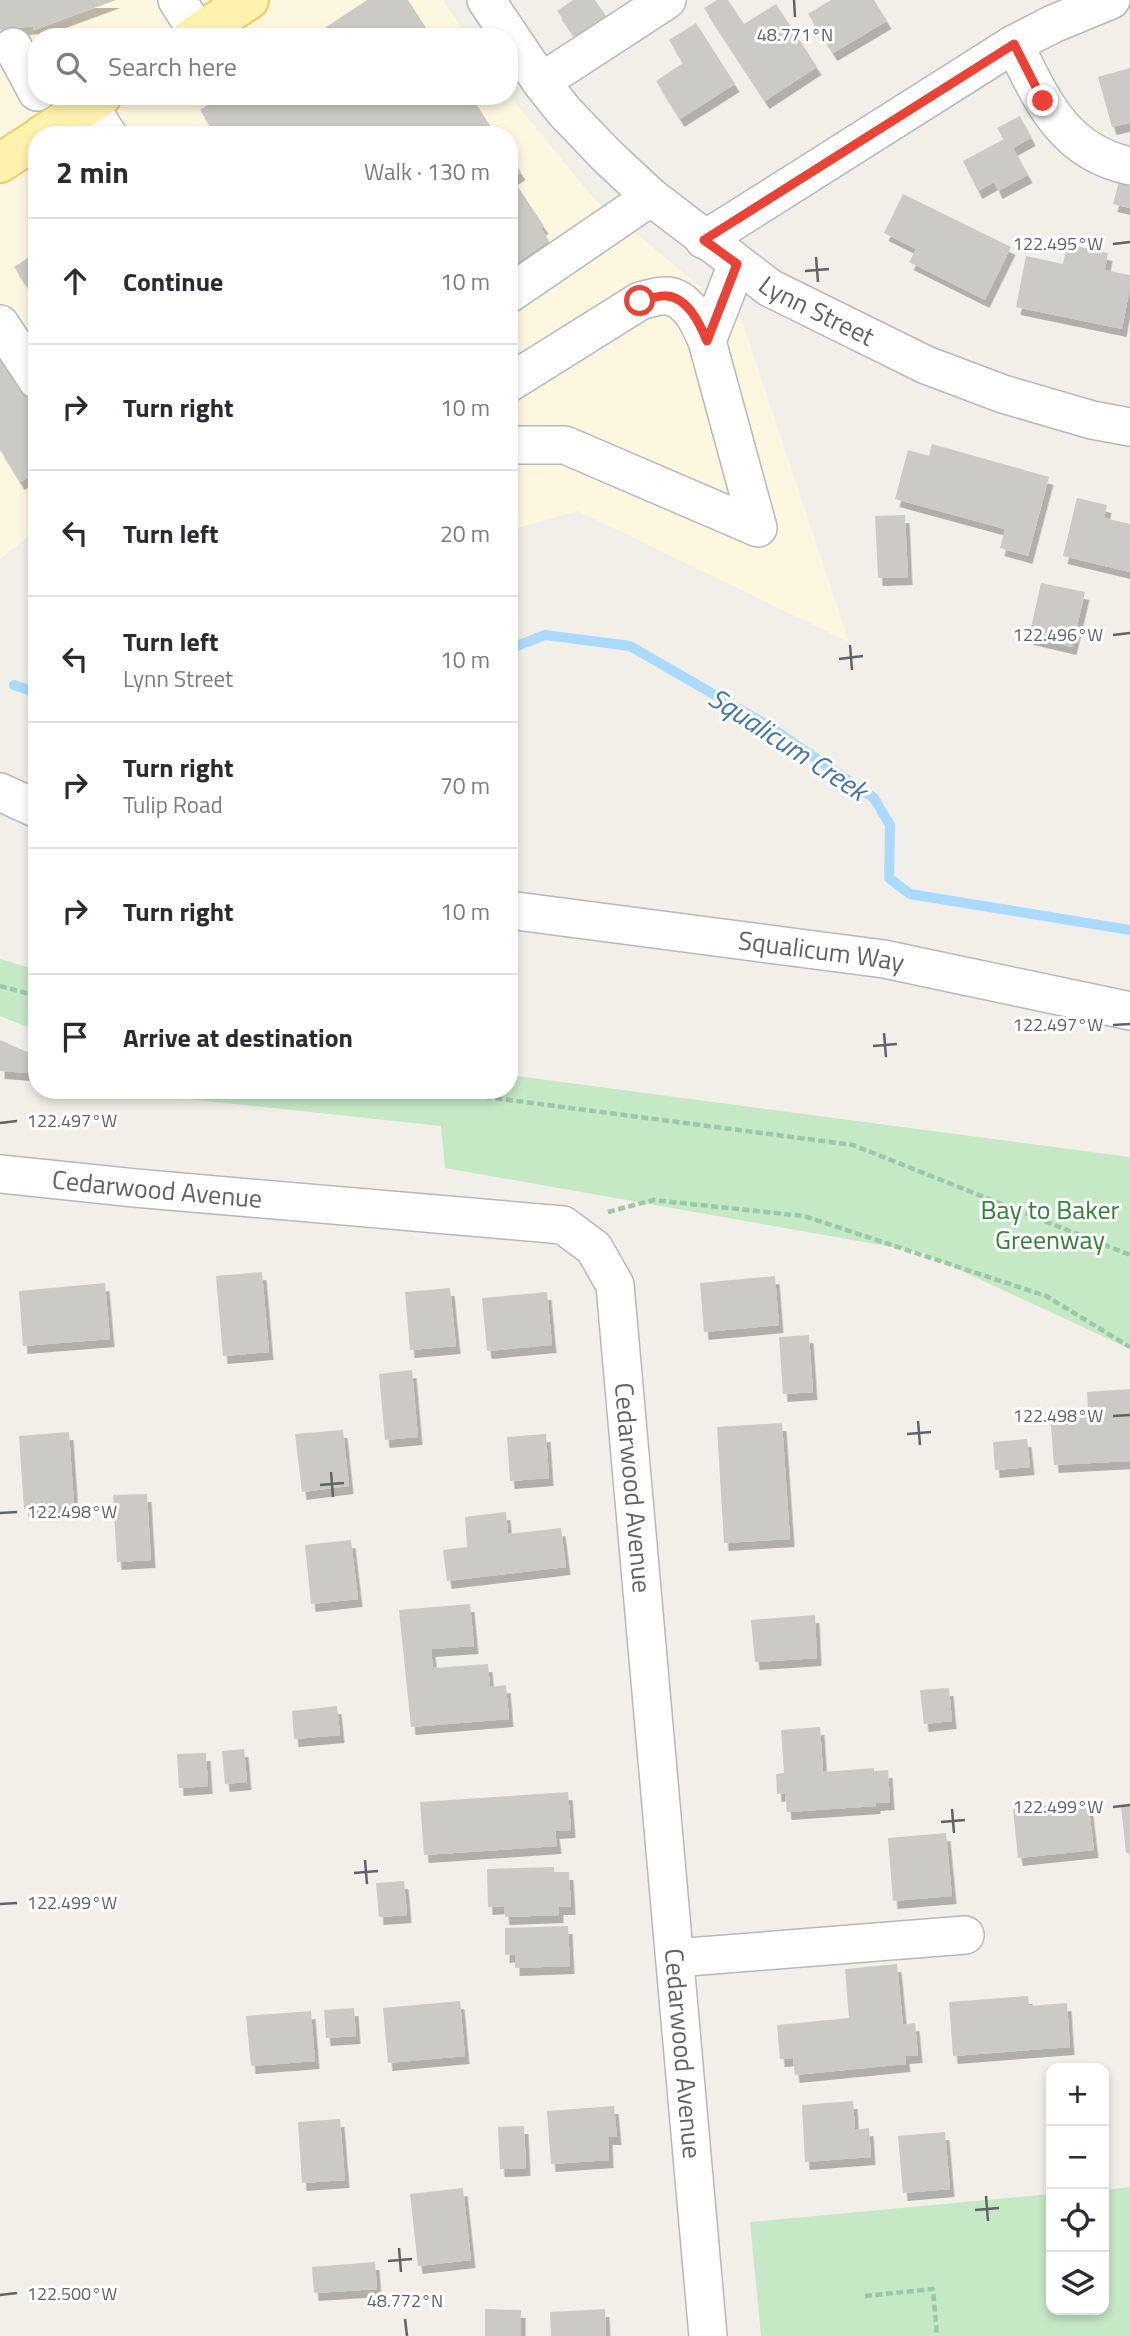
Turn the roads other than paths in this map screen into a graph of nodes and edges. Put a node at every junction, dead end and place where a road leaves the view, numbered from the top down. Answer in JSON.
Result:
{"nodes":[{"id":1,"x":177,"y":0,"type":"edge"},
{"id":2,"x":249,"y":0,"type":"edge"},
{"id":3,"x":486,"y":0,"type":"edge"},
{"id":4,"x":667,"y":0,"type":"edge"},
{"id":5,"x":1111,"y":0,"type":"edge"},
{"id":6,"x":191,"y":28,"type":"edge"},
{"id":7,"x":206,"y":28,"type":"edge"},
{"id":8,"x":505,"y":28,"type":"edge"},
{"id":9,"x":1014,"y":44,"type":"junction"},
{"id":10,"x":13,"y":47,"type":"dead end"},
{"id":11,"x":518,"y":48,"type":"edge"},
{"id":12,"x":541,"y":82,"type":"junction"},
{"id":13,"x":28,"y":84,"type":"edge"},
{"id":14,"x":99,"y":112,"type":"edge"},
{"id":15,"x":42,"y":118,"type":"edge"},
{"id":16,"x":28,"y":133,"type":"edge"},
{"id":17,"x":0,"y":163,"type":"edge"},
{"id":18,"x":1130,"y":166,"type":"edge"},
{"id":19,"x":651,"y":198,"type":"junction"},
{"id":20,"x":704,"y":240,"type":"junction"},
{"id":21,"x":737,"y":264,"type":"junction"},
{"id":22,"x":518,"y":288,"type":"edge"},
{"id":23,"x":0,"y":324,"type":"edge"},
{"id":24,"x":707,"y":341,"type":"junction"},
{"id":25,"x":28,"y":366,"type":"edge"},
{"id":26,"x":518,"y":377,"type":"edge"},
{"id":27,"x":1130,"y":427,"type":"edge"},
{"id":28,"x":518,"y":445,"type":"edge"},
{"id":29,"x":0,"y":792,"type":"edge"},
{"id":30,"x":28,"y":805,"type":"edge"},
{"id":31,"x":518,"y":911,"type":"edge"},
{"id":32,"x":1130,"y":1011,"type":"edge"},
{"id":33,"x":0,"y":1174,"type":"edge"},
{"id":34,"x":965,"y":1936,"type":"dead end"},
{"id":35,"x":675,"y":1958,"type":"junction"},
{"id":36,"x":708,"y":2336,"type":"edge"}],
"edges":[{"from":1,"to":6,"type":"street"},
{"from":2,"to":7,"type":"main road"},
{"from":3,"to":8,"type":"street","name":"Lynn Street"},
{"from":4,"to":12,"type":"street"},
{"from":5,"to":9,"type":"street"},
{"from":9,"to":18,"type":"street"},
{"from":9,"to":20,"type":"street"},
{"from":10,"to":13,"type":"street"},
{"from":11,"to":12,"type":"street","name":"Lynn Street"},
{"from":12,"to":19,"type":"street","name":"Lynn Street"},
{"from":14,"to":15,"type":"main road"},
{"from":16,"to":17,"type":"main road"},
{"from":19,"to":20,"type":"street","name":"Lynn Street"},
{"from":19,"to":22,"type":"street"},
{"from":20,"to":21,"type":"street","name":"Lynn Street"},
{"from":21,"to":24,"type":"street"},
{"from":21,"to":27,"type":"street","name":"Lynn Street"},
{"from":23,"to":25,"type":"street"},
{"from":24,"to":26,"type":"street"},
{"from":24,"to":28,"type":"street"},
{"from":29,"to":30,"type":"street"},
{"from":31,"to":32,"type":"street","name":"Squalicum Way"},
{"from":33,"to":35,"type":"street","name":"Cedarwood Avenue"},
{"from":34,"to":35,"type":"street"},
{"from":35,"to":36,"type":"street","name":"Cedarwood Avenue"}]}
